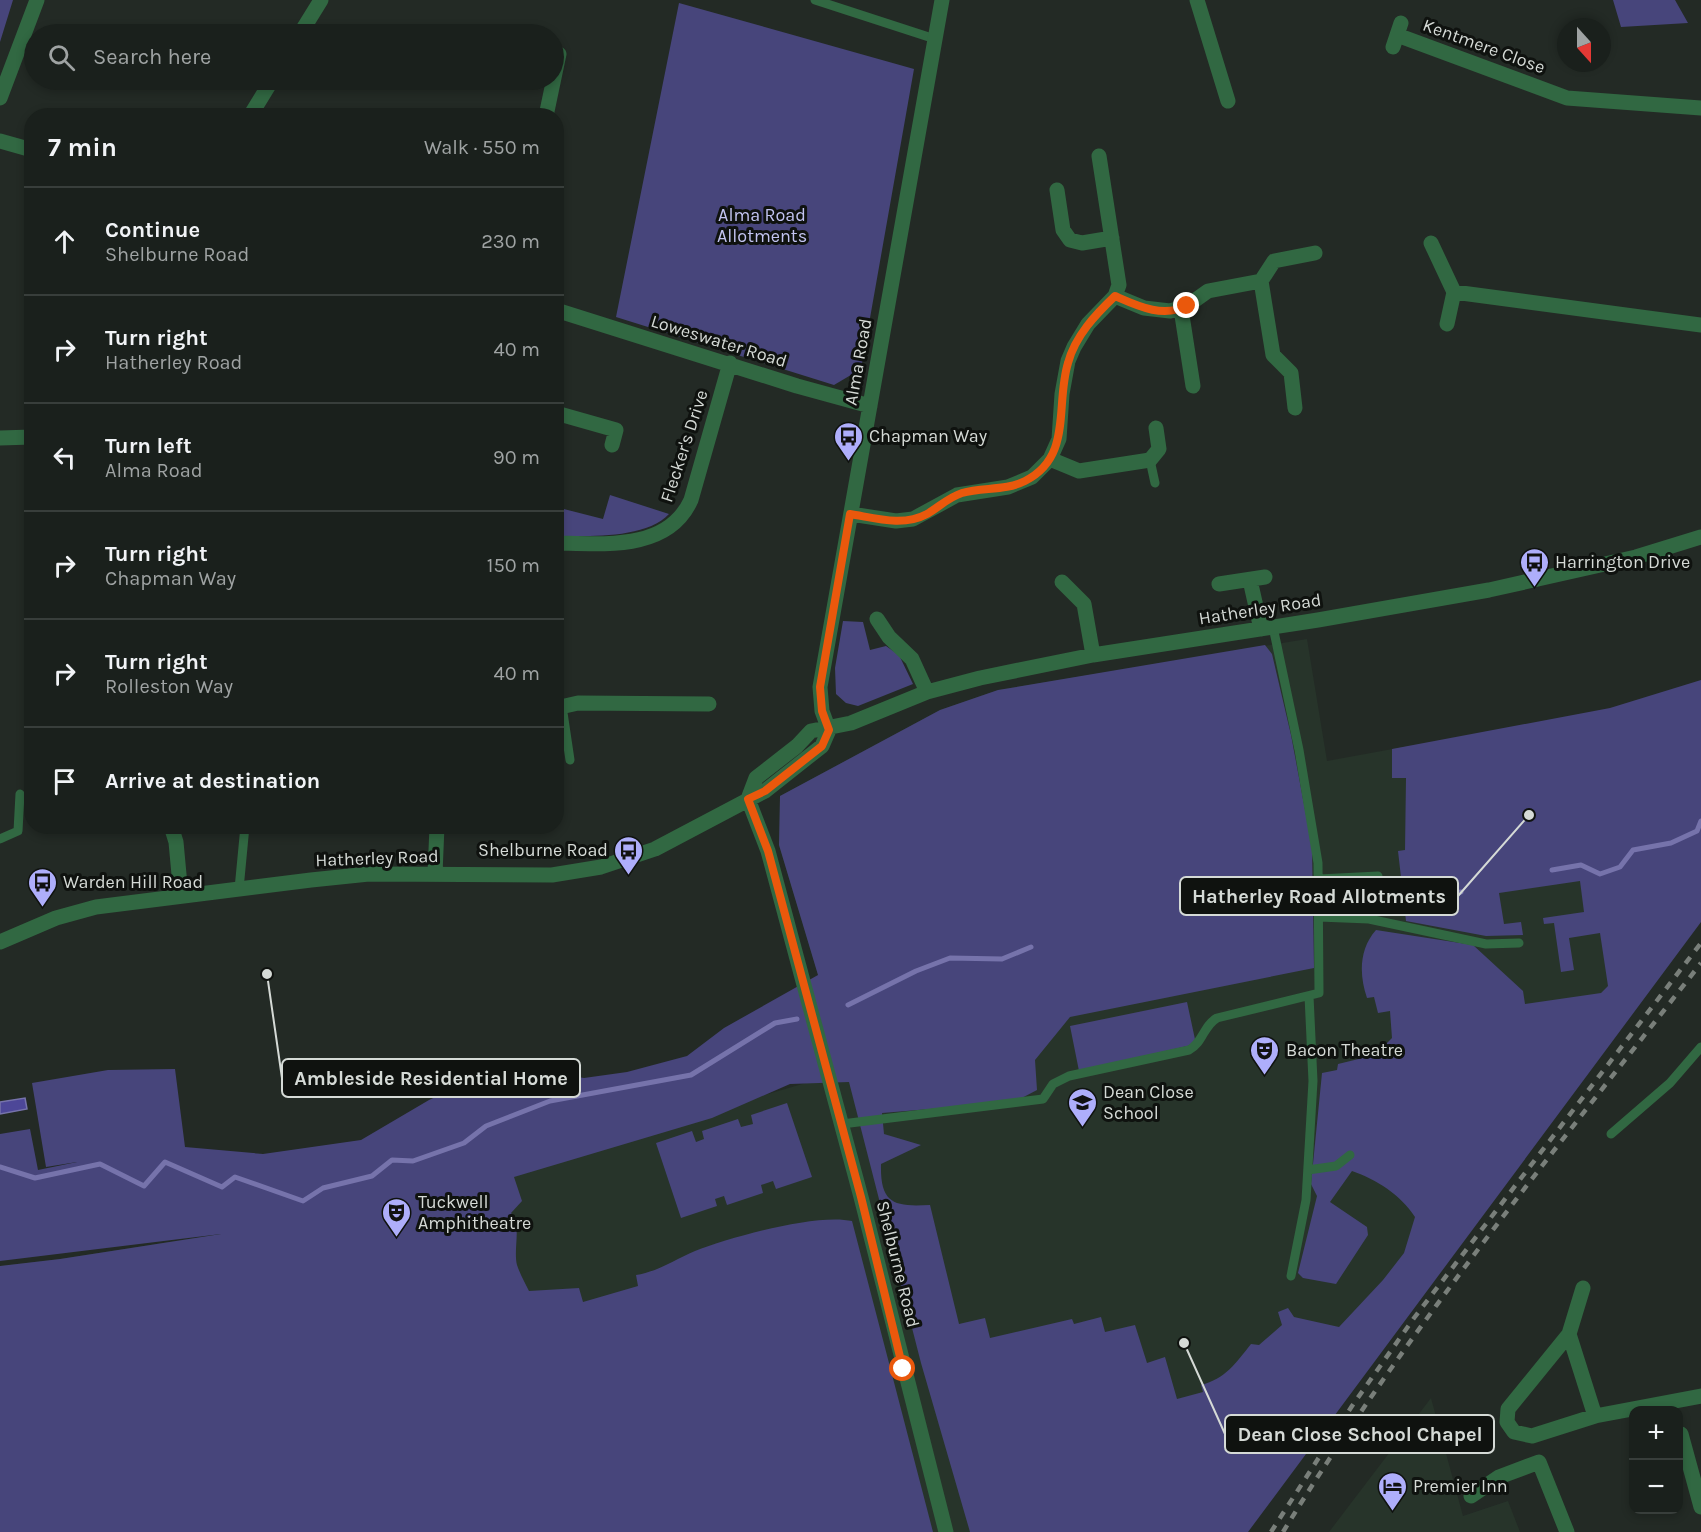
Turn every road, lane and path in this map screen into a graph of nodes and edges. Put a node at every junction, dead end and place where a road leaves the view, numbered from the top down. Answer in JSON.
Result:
{"nodes":[{"id":1,"x":37,"y":0,"type":"edge"},
{"id":2,"x":321,"y":0,"type":"edge"},
{"id":3,"x":815,"y":0,"type":"edge"},
{"id":4,"x":942,"y":0,"type":"edge"},
{"id":5,"x":1197,"y":0,"type":"edge"},
{"id":6,"x":28,"y":24,"type":"edge"},
{"id":7,"x":306,"y":24,"type":"edge"},
{"id":8,"x":24,"y":34,"type":"edge"},
{"id":9,"x":1397,"y":35,"type":"dead end"},
{"id":10,"x":935,"y":39,"type":"junction"},
{"id":11,"x":266,"y":90,"type":"edge"},
{"id":12,"x":551,"y":90,"type":"edge"},
{"id":13,"x":0,"y":98,"type":"edge"},
{"id":14,"x":1228,"y":101,"type":"dead end"},
{"id":15,"x":255,"y":108,"type":"edge"},
{"id":16,"x":548,"y":108,"type":"edge"},
{"id":17,"x":1701,"y":108,"type":"edge"},
{"id":18,"x":0,"y":141,"type":"edge"},
{"id":19,"x":24,"y":148,"type":"edge"},
{"id":20,"x":1099,"y":156,"type":"dead end"},
{"id":21,"x":1057,"y":190,"type":"dead end"},
{"id":22,"x":1112,"y":238,"type":"junction"},
{"id":23,"x":1431,"y":243,"type":"dead end"},
{"id":24,"x":1315,"y":254,"type":"dead end"},
{"id":25,"x":1261,"y":281,"type":"junction"},
{"id":26,"x":1454,"y":292,"type":"junction"},
{"id":27,"x":1115,"y":296,"type":"junction"},
{"id":28,"x":1181,"y":309,"type":"junction"},
{"id":29,"x":564,"y":312,"type":"edge"},
{"id":30,"x":1448,"y":324,"type":"dead end"},
{"id":31,"x":1701,"y":325,"type":"edge"},
{"id":32,"x":730,"y":363,"type":"junction"},
{"id":33,"x":1194,"y":386,"type":"dead end"},
{"id":34,"x":870,"y":405,"type":"junction"},
{"id":35,"x":1296,"y":408,"type":"dead end"},
{"id":36,"x":564,"y":415,"type":"edge"},
{"id":37,"x":1156,"y":428,"type":"dead end"},
{"id":38,"x":24,"y":437,"type":"edge"},
{"id":39,"x":0,"y":438,"type":"edge"},
{"id":40,"x":612,"y":445,"type":"dead end"},
{"id":41,"x":1050,"y":459,"type":"junction"},
{"id":42,"x":1150,"y":460,"type":"junction"},
{"id":43,"x":1155,"y":483,"type":"dead end"},
{"id":44,"x":850,"y":514,"type":"junction"},
{"id":45,"x":1701,"y":537,"type":"edge"},
{"id":46,"x":564,"y":543,"type":"edge"},
{"id":47,"x":1062,"y":582,"type":"dead end"},
{"id":48,"x":1219,"y":585,"type":"dead end"},
{"id":49,"x":877,"y":619,"type":"dead end"},
{"id":50,"x":1267,"y":628,"type":"junction"},
{"id":51,"x":1094,"y":655,"type":"junction"},
{"id":52,"x":927,"y":692,"type":"junction"},
{"id":53,"x":709,"y":704,"type":"dead end"},
{"id":54,"x":564,"y":706,"type":"edge"},
{"id":55,"x":829,"y":730,"type":"junction"},
{"id":56,"x":564,"y":731,"type":"edge"},
{"id":57,"x":570,"y":760,"type":"dead end"},
{"id":58,"x":20,"y":794,"type":"dead end"},
{"id":59,"x":748,"y":799,"type":"junction"},
{"id":60,"x":174,"y":834,"type":"edge"},
{"id":61,"x":244,"y":834,"type":"edge"},
{"id":62,"x":437,"y":834,"type":"edge"},
{"id":63,"x":0,"y":839,"type":"edge"},
{"id":64,"x":435,"y":874,"type":"junction"},
{"id":65,"x":1378,"y":876,"type":"dead end"},
{"id":66,"x":1319,"y":879,"type":"junction"},
{"id":67,"x":239,"y":889,"type":"junction"},
{"id":68,"x":181,"y":896,"type":"junction"},
{"id":69,"x":1319,"y":917,"type":"junction"},
{"id":70,"x":0,"y":942,"type":"edge"},
{"id":71,"x":1519,"y":943,"type":"dead end"},
{"id":72,"x":1309,"y":996,"type":"junction"},
{"id":73,"x":1701,"y":1047,"type":"edge"},
{"id":74,"x":842,"y":1124,"type":"junction"},
{"id":75,"x":1611,"y":1134,"type":"dead end"},
{"id":76,"x":1350,"y":1155,"type":"dead end"},
{"id":77,"x":1308,"y":1170,"type":"junction"},
{"id":78,"x":1291,"y":1276,"type":"dead end"},
{"id":79,"x":1583,"y":1288,"type":"dead end"},
{"id":80,"x":1569,"y":1334,"type":"junction"},
{"id":81,"x":1701,"y":1396,"type":"edge"},
{"id":82,"x":1595,"y":1416,"type":"junction"},
{"id":83,"x":1683,"y":1441,"type":"edge"},
{"id":84,"x":1471,"y":1496,"type":"dead end"},
{"id":85,"x":1701,"y":1507,"type":"edge"},
{"id":86,"x":946,"y":1532,"type":"edge"},
{"id":87,"x":1567,"y":1532,"type":"edge"}],
"edges":[{"from":1,"to":6,"type":"street"},
{"from":2,"to":7,"type":"street"},
{"from":3,"to":10,"type":"lane"},
{"from":4,"to":10,"type":"street","name":"Alma Road"},
{"from":5,"to":14,"type":"street"},
{"from":8,"to":13,"type":"street"},
{"from":9,"to":17,"type":"street","name":"Kentmere Close"},
{"from":10,"to":34,"type":"street","name":"Alma Road"},
{"from":11,"to":15,"type":"street"},
{"from":12,"to":16,"type":"street"},
{"from":18,"to":19,"type":"street"},
{"from":20,"to":22,"type":"street"},
{"from":21,"to":22,"type":"street"},
{"from":22,"to":27,"type":"street"},
{"from":23,"to":26,"type":"street"},
{"from":24,"to":25,"type":"street"},
{"from":25,"to":28,"type":"street"},
{"from":25,"to":35,"type":"street"},
{"from":26,"to":30,"type":"street"},
{"from":26,"to":31,"type":"street"},
{"from":27,"to":28,"type":"street"},
{"from":27,"to":41,"type":"street"},
{"from":28,"to":33,"type":"street"},
{"from":29,"to":32,"type":"street","name":"Loweswater Road"},
{"from":32,"to":34,"type":"street","name":"Loweswater Road"},
{"from":32,"to":46,"type":"street","name":"Flecker's Drive"},
{"from":34,"to":44,"type":"street","name":"Alma Road"},
{"from":36,"to":40,"type":"street"},
{"from":37,"to":42,"type":"street"},
{"from":38,"to":39,"type":"street"},
{"from":41,"to":42,"type":"street"},
{"from":41,"to":44,"type":"street"},
{"from":42,"to":43,"type":"lane"},
{"from":44,"to":55,"type":"street","name":"Alma Road"},
{"from":45,"to":50,"type":"street","name":"Hatherley Road"},
{"from":47,"to":51,"type":"street"},
{"from":48,"to":50,"type":"street"},
{"from":49,"to":52,"type":"street"},
{"from":50,"to":51,"type":"street","name":"Hatherley Road"},
{"from":50,"to":66,"type":"lane"},
{"from":51,"to":52,"type":"street","name":"Hatherley Road"},
{"from":52,"to":55,"type":"street","name":"Hatherley Road"},
{"from":53,"to":54,"type":"street"},
{"from":55,"to":59,"type":"street","name":"Hatherley Road"},
{"from":56,"to":57,"type":"lane"},
{"from":58,"to":63,"type":"lane"},
{"from":59,"to":64,"type":"street","name":"Hatherley Road"},
{"from":59,"to":74,"type":"street","name":"Shelburne Road"},
{"from":60,"to":68,"type":"street"},
{"from":61,"to":67,"type":"lane"},
{"from":62,"to":64,"type":"street"},
{"from":64,"to":67,"type":"street","name":"Hatherley Road"},
{"from":65,"to":66,"type":"lane"},
{"from":66,"to":69,"type":"lane"},
{"from":67,"to":68,"type":"street","name":"Hatherley Road"},
{"from":68,"to":70,"type":"street","name":"Hatherley Road"},
{"from":69,"to":71,"type":"lane"},
{"from":69,"to":72,"type":"lane"},
{"from":72,"to":74,"type":"lane"},
{"from":72,"to":77,"type":"lane"},
{"from":73,"to":75,"type":"lane"},
{"from":74,"to":86,"type":"street","name":"Shelburne Road"},
{"from":76,"to":77,"type":"lane"},
{"from":77,"to":78,"type":"lane"},
{"from":79,"to":80,"type":"street"},
{"from":80,"to":82,"type":"street"},
{"from":80,"to":82,"type":"street"},
{"from":81,"to":82,"type":"street"},
{"from":83,"to":85,"type":"street"},
{"from":84,"to":87,"type":"street"}]}
